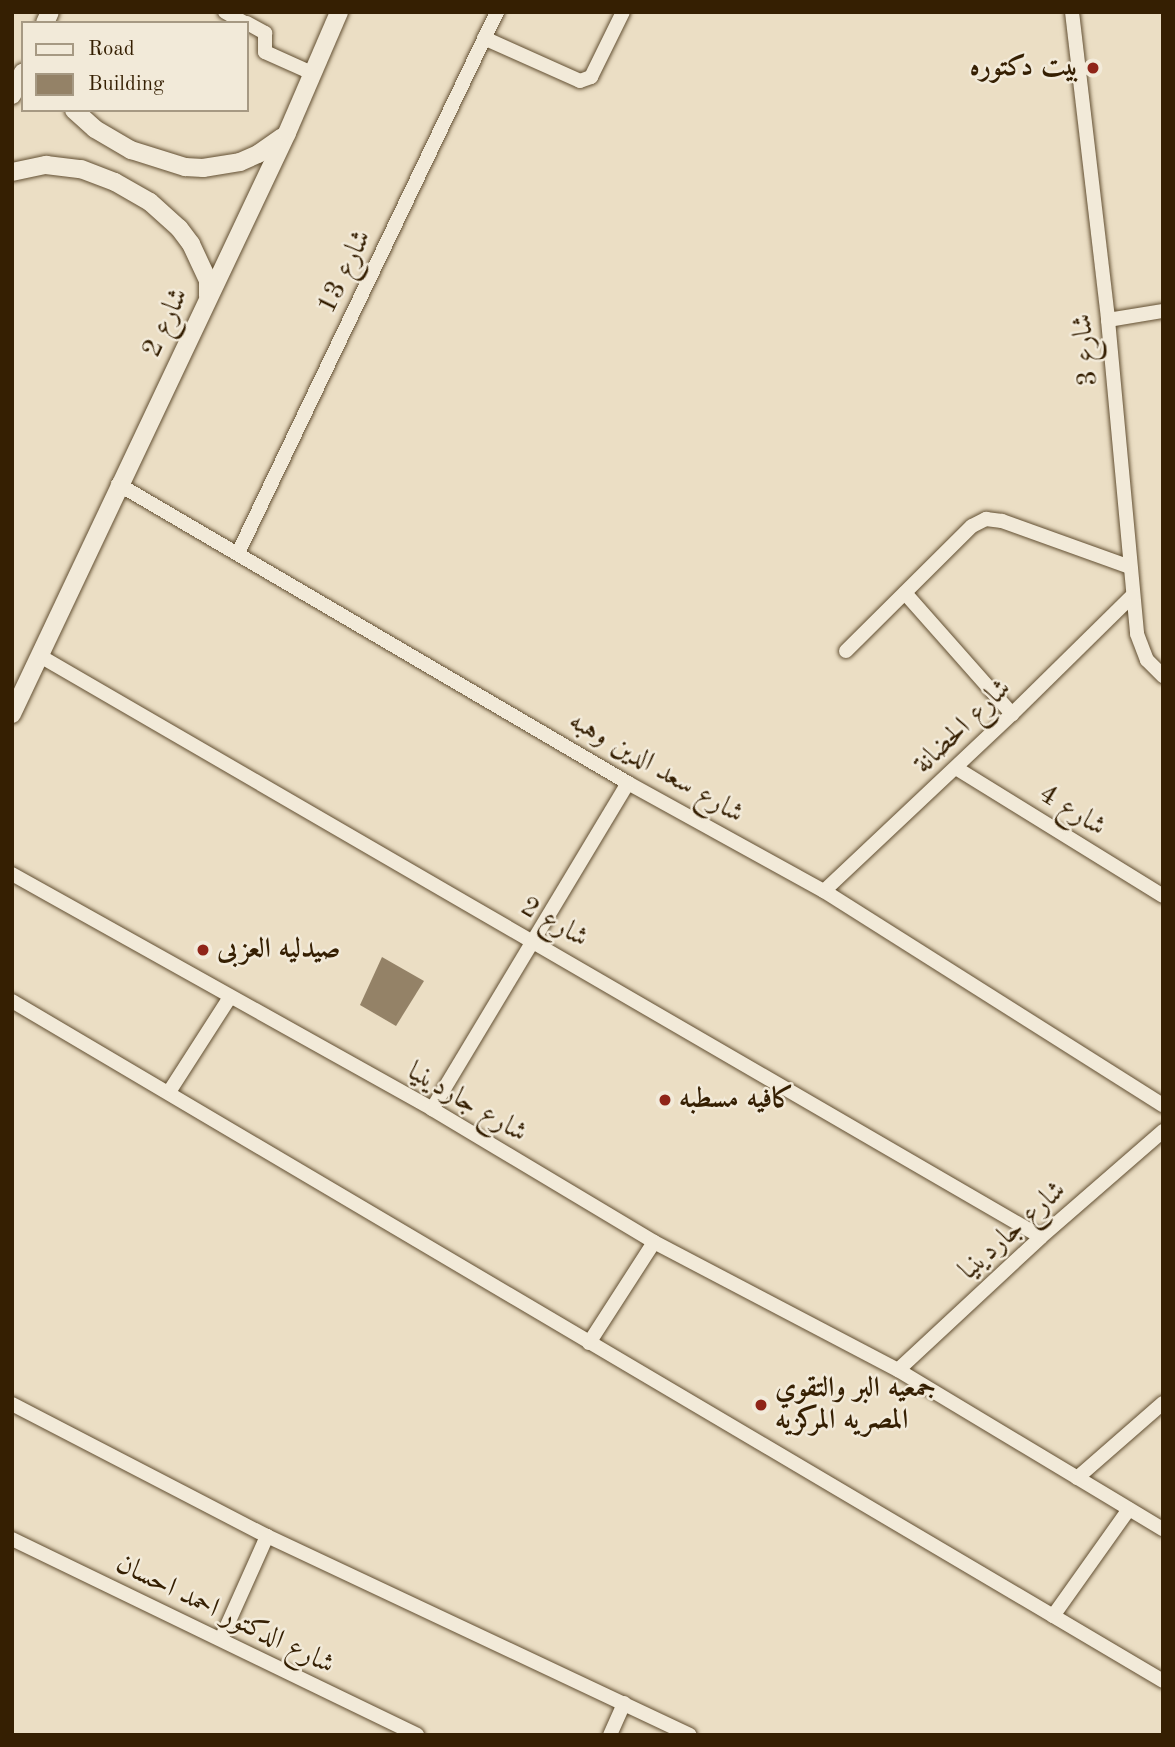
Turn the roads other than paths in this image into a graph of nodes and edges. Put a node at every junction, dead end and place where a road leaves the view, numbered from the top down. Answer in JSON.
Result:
{"nodes":[{"id":1,"x":225,"y":12,"type":"edge"},
{"id":2,"x":338,"y":12,"type":"edge"},
{"id":3,"x":497,"y":12,"type":"edge"},
{"id":4,"x":623,"y":12,"type":"edge"},
{"id":5,"x":1072,"y":12,"type":"edge"},
{"id":6,"x":242,"y":21,"type":"edge"},
{"id":7,"x":248,"y":24,"type":"edge"},
{"id":8,"x":484,"y":38,"type":"junction"},
{"id":9,"x":312,"y":73,"type":"junction"},
{"id":10,"x":21,"y":76,"type":"edge"},
{"id":11,"x":12,"y":95,"type":"edge"},
{"id":12,"x":76,"y":112,"type":"edge"},
{"id":13,"x":287,"y":133,"type":"junction"},
{"id":14,"x":12,"y":172,"type":"edge"},
{"id":15,"x":208,"y":296,"type":"junction"},
{"id":16,"x":1163,"y":312,"type":"edge"},
{"id":17,"x":1108,"y":320,"type":"junction"},
{"id":18,"x":118,"y":484,"type":"junction"},
{"id":19,"x":238,"y":553,"type":"junction"},
{"id":20,"x":1130,"y":566,"type":"junction"},
{"id":21,"x":905,"y":593,"type":"junction"},
{"id":22,"x":1132,"y":596,"type":"junction"},
{"id":23,"x":846,"y":651,"type":"dead end"},
{"id":24,"x":40,"y":656,"type":"junction"},
{"id":25,"x":1163,"y":676,"type":"edge"},
{"id":26,"x":12,"y":714,"type":"edge"},
{"id":27,"x":1013,"y":714,"type":"junction"},
{"id":28,"x":956,"y":768,"type":"junction"},
{"id":29,"x":628,"y":783,"type":"junction"},
{"id":30,"x":12,"y":874,"type":"edge"},
{"id":31,"x":824,"y":891,"type":"junction"},
{"id":32,"x":1163,"y":896,"type":"edge"},
{"id":33,"x":534,"y":942,"type":"junction"},
{"id":34,"x":230,"y":997,"type":"junction"},
{"id":35,"x":12,"y":1001,"type":"edge"},
{"id":36,"x":169,"y":1092,"type":"junction"},
{"id":37,"x":1163,"y":1105,"type":"edge"},
{"id":38,"x":432,"y":1110,"type":"junction"},
{"id":39,"x":1163,"y":1130,"type":"edge"},
{"id":40,"x":1041,"y":1237,"type":"junction"},
{"id":41,"x":654,"y":1242,"type":"junction"},
{"id":42,"x":589,"y":1343,"type":"junction"},
{"id":43,"x":898,"y":1370,"type":"junction"},
{"id":44,"x":12,"y":1404,"type":"edge"},
{"id":45,"x":1163,"y":1404,"type":"edge"},
{"id":46,"x":1077,"y":1478,"type":"junction"},
{"id":47,"x":1129,"y":1509,"type":"junction"},
{"id":48,"x":1163,"y":1530,"type":"edge"},
{"id":49,"x":267,"y":1536,"type":"junction"},
{"id":50,"x":12,"y":1539,"type":"edge"},
{"id":51,"x":1053,"y":1616,"type":"junction"},
{"id":52,"x":221,"y":1639,"type":"junction"},
{"id":53,"x":1163,"y":1681,"type":"edge"},
{"id":54,"x":624,"y":1703,"type":"junction"},
{"id":55,"x":416,"y":1735,"type":"edge"},
{"id":56,"x":610,"y":1735,"type":"edge"},
{"id":57,"x":690,"y":1735,"type":"edge"}],
"edges":[{"from":1,"to":6,"type":"street"},
{"from":2,"to":9,"type":"street","name":"شارع 2"},
{"from":3,"to":8,"type":"street","name":"شارع 13"},
{"from":4,"to":8,"type":"street"},
{"from":5,"to":17,"type":"street","name":"شارع 3"},
{"from":7,"to":9,"type":"street"},
{"from":8,"to":19,"type":"street","name":"شارع 13"},
{"from":9,"to":13,"type":"street","name":"شارع 2"},
{"from":10,"to":11,"type":"street"},
{"from":12,"to":13,"type":"street"},
{"from":13,"to":15,"type":"street","name":"شارع 2"},
{"from":14,"to":15,"type":"street"},
{"from":15,"to":18,"type":"street","name":"شارع 2"},
{"from":16,"to":17,"type":"street"},
{"from":17,"to":20,"type":"street","name":"شارع 3"},
{"from":18,"to":19,"type":"street","name":"شارع سعد الدين وهبه"},
{"from":18,"to":24,"type":"street","name":"شارع 2"},
{"from":19,"to":29,"type":"street","name":"شارع سعد الدين وهبه"},
{"from":20,"to":21,"type":"street"},
{"from":20,"to":22,"type":"street","name":"شارع 3"},
{"from":21,"to":23,"type":"street"},
{"from":21,"to":27,"type":"street"},
{"from":22,"to":25,"type":"street","name":"شارع 3"},
{"from":22,"to":27,"type":"street","name":"شارع الحضانة"},
{"from":24,"to":26,"type":"street","name":"شارع 2"},
{"from":24,"to":33,"type":"street","name":"شارع 2"},
{"from":27,"to":28,"type":"street","name":"شارع الحضانة"},
{"from":28,"to":31,"type":"street","name":"شارع الحضانة"},
{"from":28,"to":32,"type":"street","name":"شارع 4"},
{"from":29,"to":31,"type":"street","name":"شارع سعد الدين وهبه"},
{"from":29,"to":33,"type":"street"},
{"from":30,"to":34,"type":"street","name":"شارع جاردينيا"},
{"from":31,"to":37,"type":"street","name":"شارع سعد الدين وهبه"},
{"from":33,"to":38,"type":"street"},
{"from":33,"to":40,"type":"street","name":"شارع 2"},
{"from":34,"to":36,"type":"street"},
{"from":34,"to":38,"type":"street","name":"شارع جاردينيا"},
{"from":35,"to":36,"type":"street"},
{"from":36,"to":42,"type":"street"},
{"from":38,"to":41,"type":"street","name":"شارع جاردينيا"},
{"from":39,"to":40,"type":"street","name":"شارع جاردينيا"},
{"from":40,"to":43,"type":"street","name":"شارع جاردينيا"},
{"from":41,"to":42,"type":"street"},
{"from":41,"to":43,"type":"street","name":"شارع جاردينيا"},
{"from":42,"to":51,"type":"street"},
{"from":43,"to":46,"type":"street","name":"شارع جاردينيا"},
{"from":44,"to":49,"type":"street"},
{"from":45,"to":46,"type":"street"},
{"from":46,"to":47,"type":"street","name":"شارع جاردينيا"},
{"from":47,"to":48,"type":"street","name":"شارع جاردينيا"},
{"from":47,"to":51,"type":"street"},
{"from":49,"to":52,"type":"street"},
{"from":49,"to":54,"type":"street"},
{"from":50,"to":52,"type":"street","name":"شارع الدكتور احمد احسان"},
{"from":51,"to":53,"type":"street"},
{"from":52,"to":55,"type":"street","name":"شارع الدكتور احمد احسان"},
{"from":54,"to":56,"type":"street"},
{"from":54,"to":57,"type":"street"}]}
